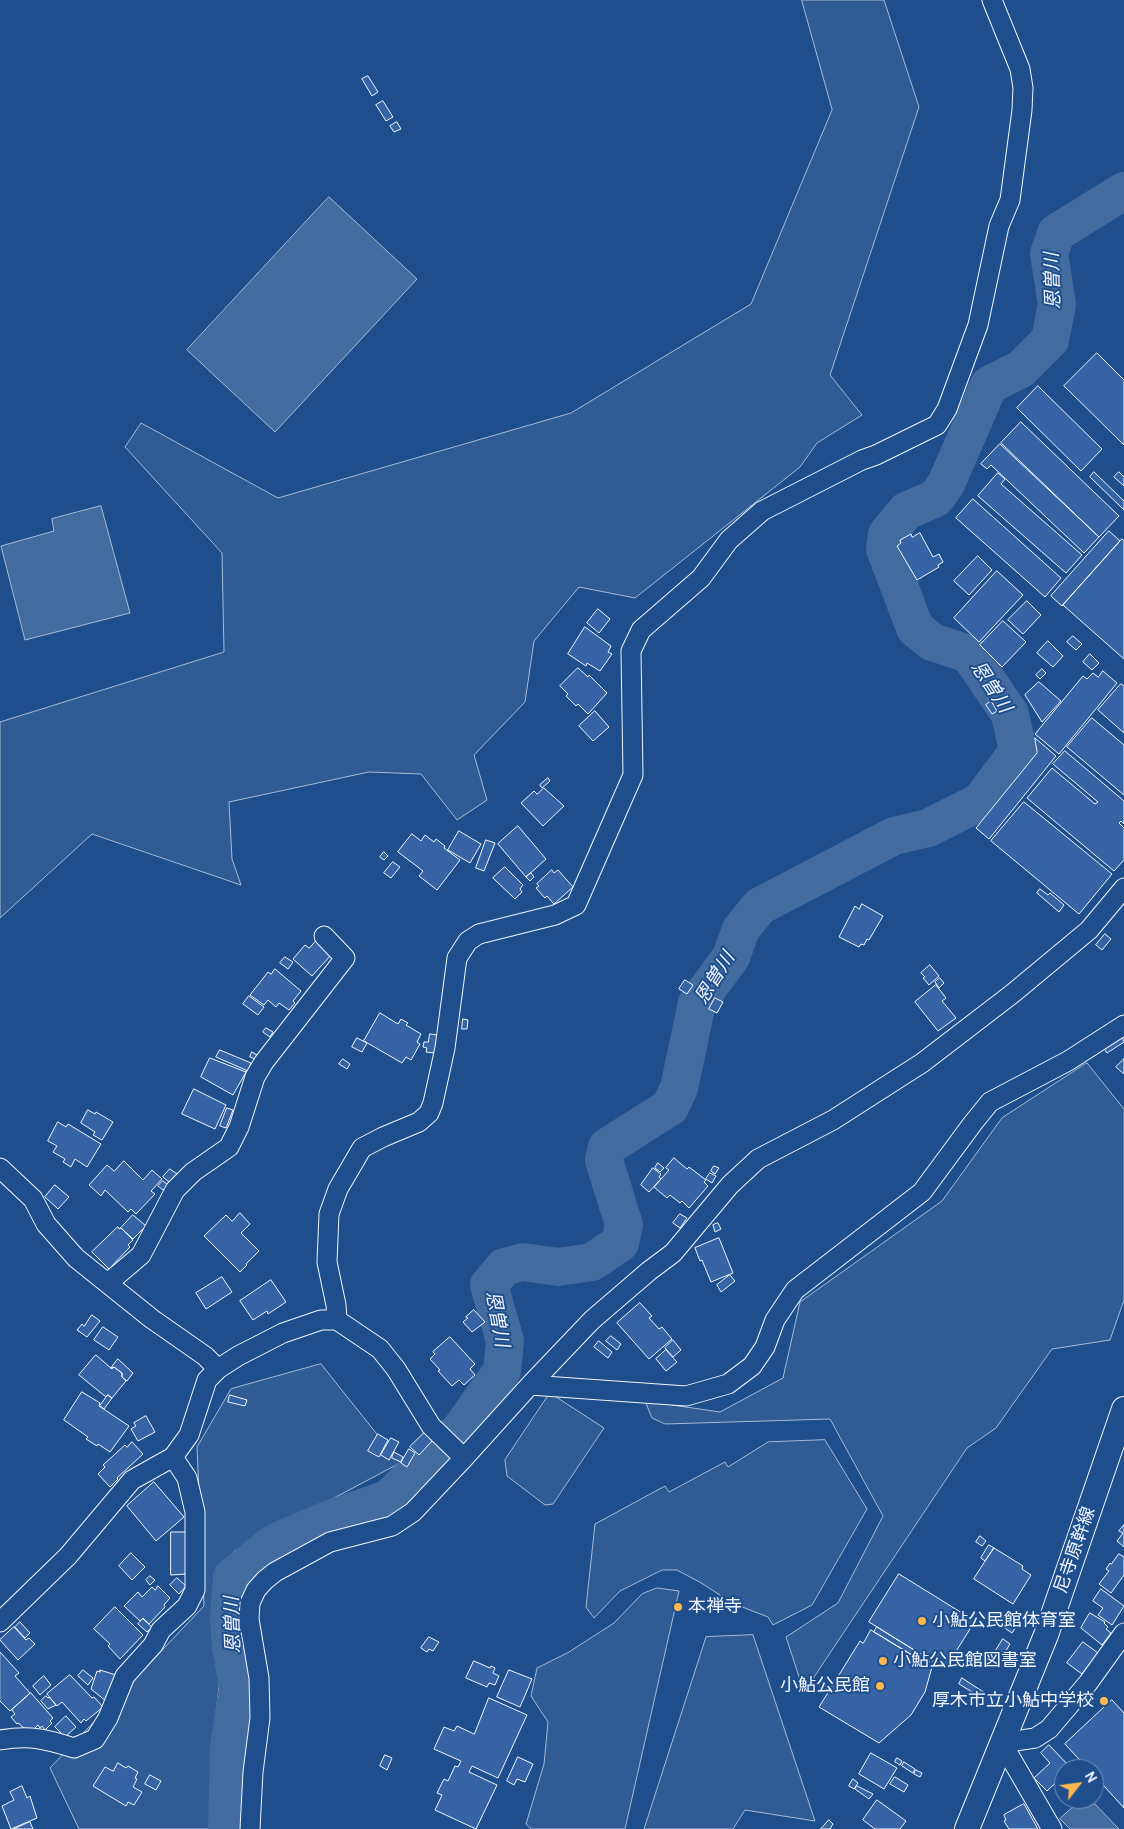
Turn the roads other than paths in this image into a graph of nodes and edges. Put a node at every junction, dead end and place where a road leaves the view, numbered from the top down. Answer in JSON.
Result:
{"nodes":[{"id":1,"x":992,"y":0,"type":"edge"},
{"id":2,"x":1124,"y":888,"type":"edge"},
{"id":3,"x":324,"y":936,"type":"dead end"},
{"id":4,"x":1124,"y":1025,"type":"edge"},
{"id":5,"x":0,"y":1168,"type":"edge"},
{"id":6,"x":108,"y":1283,"type":"junction"},
{"id":7,"x":337,"y":1320,"type":"junction"},
{"id":8,"x":218,"y":1369,"type":"junction"},
{"id":9,"x":530,"y":1385,"type":"junction"},
{"id":10,"x":1124,"y":1409,"type":"edge"},
{"id":11,"x":461,"y":1454,"type":"junction"},
{"id":12,"x":173,"y":1457,"type":"junction"},
{"id":13,"x":0,"y":1622,"type":"edge"},
{"id":14,"x":1124,"y":1633,"type":"edge"},
{"id":15,"x":0,"y":1740,"type":"edge"},
{"id":16,"x":1002,"y":1742,"type":"junction"},
{"id":17,"x":250,"y":1829,"type":"edge"},
{"id":18,"x":967,"y":1829,"type":"edge"},
{"id":19,"x":1052,"y":1829,"type":"edge"}],
"edges":[{"from":1,"to":7,"type":"street"},
{"from":2,"to":9,"type":"street"},
{"from":3,"to":6,"type":"street"},
{"from":4,"to":9,"type":"street"},
{"from":5,"to":6,"type":"street"},
{"from":6,"to":8,"type":"street"},
{"from":7,"to":8,"type":"street"},
{"from":7,"to":11,"type":"street"},
{"from":8,"to":12,"type":"street"},
{"from":9,"to":11,"type":"street"},
{"from":10,"to":16,"type":"street","name":"尼寺原幹線"},
{"from":11,"to":17,"type":"street"},
{"from":12,"to":13,"type":"street"},
{"from":12,"to":15,"type":"street"},
{"from":14,"to":16,"type":"street"},
{"from":16,"to":18,"type":"street","name":"尼寺原幹線"},
{"from":16,"to":19,"type":"street"}]}
